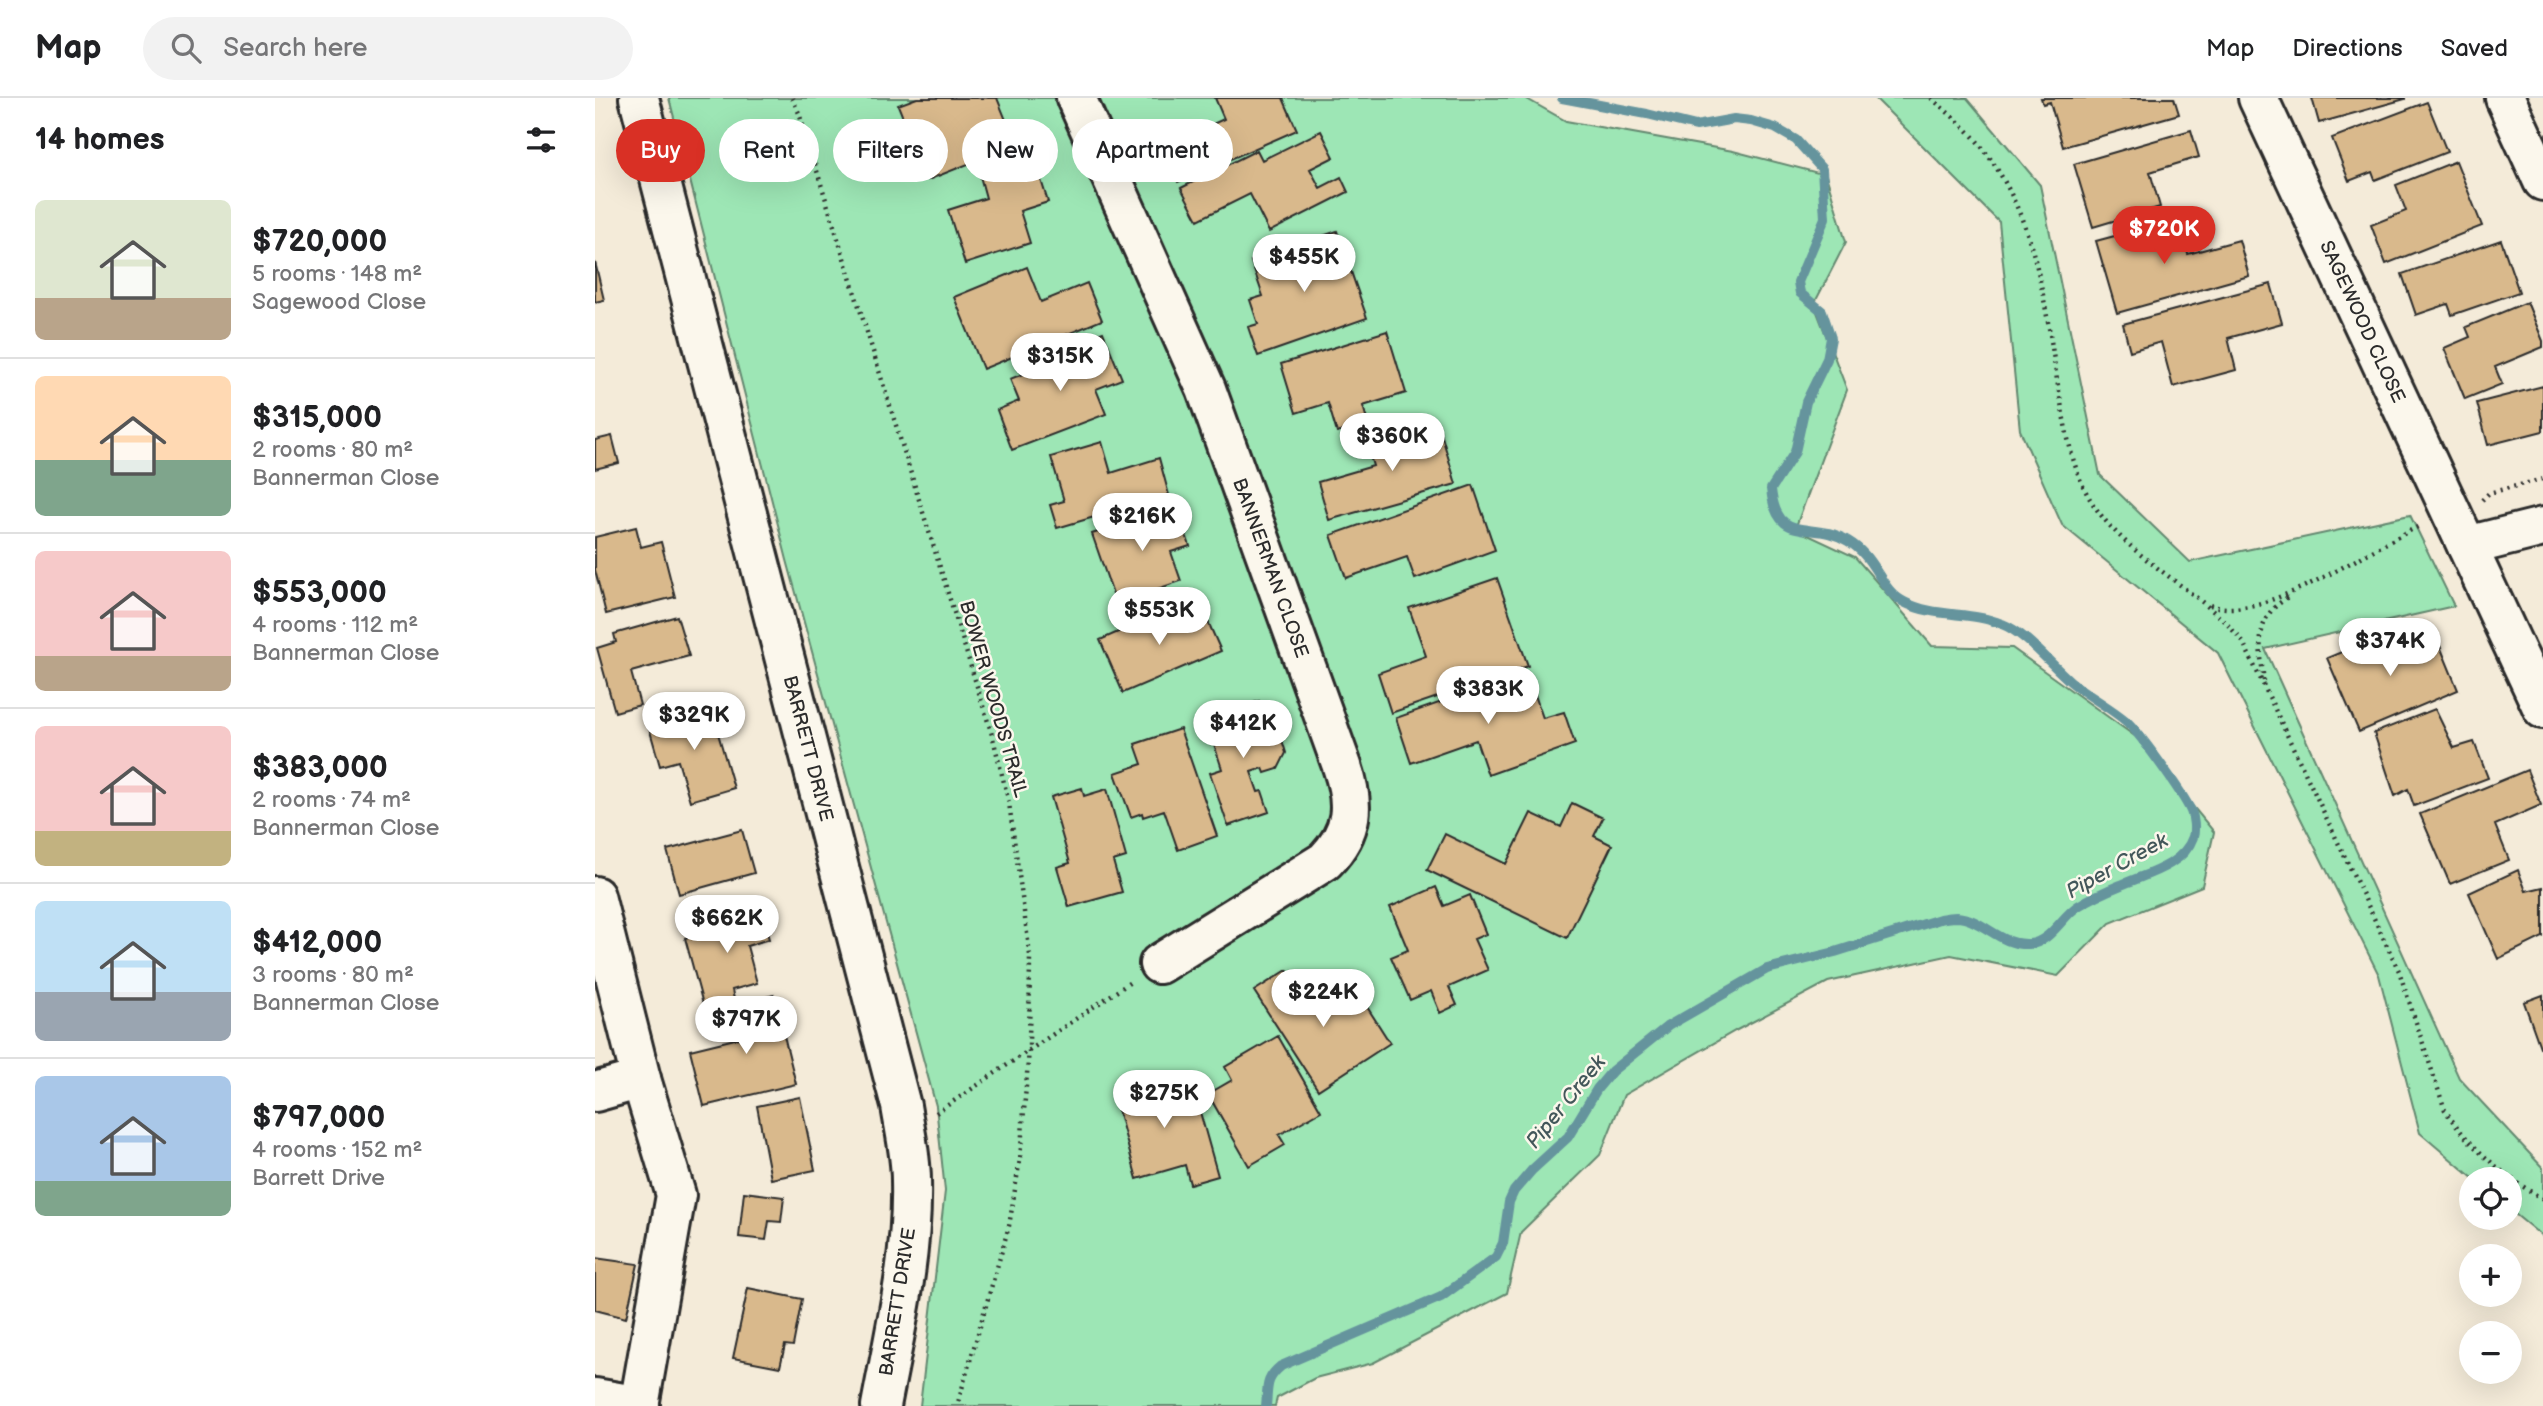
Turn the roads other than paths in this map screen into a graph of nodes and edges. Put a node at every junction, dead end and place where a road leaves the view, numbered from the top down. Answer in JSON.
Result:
{"nodes":[{"id":1,"x":639,"y":98,"type":"edge"},
{"id":2,"x":1076,"y":98,"type":"edge"},
{"id":3,"x":2258,"y":98,"type":"edge"},
{"id":4,"x":2505,"y":98,"type":"edge"},
{"id":5,"x":2543,"y":181,"type":"edge"},
{"id":6,"x":2543,"y":527,"type":"edge"},
{"id":7,"x":2467,"y":546,"type":"junction"},
{"id":8,"x":2543,"y":709,"type":"edge"},
{"id":9,"x":595,"y":896,"type":"edge"},
{"id":10,"x":1159,"y":964,"type":"road end"},
{"id":11,"x":641,"y":1079,"type":"junction"},
{"id":12,"x":595,"y":1092,"type":"edge"},
{"id":13,"x":595,"y":1398,"type":"edge"},
{"id":14,"x":639,"y":1406,"type":"edge"},
{"id":15,"x":881,"y":1406,"type":"edge"}],
"edges":[{"from":1,"to":15,"type":"street","name":"BARRETT DRIVE"},
{"from":2,"to":10,"type":"street","name":"BANNERMAN CLOSE"},
{"from":3,"to":7,"type":"street","name":"SAGEWOOD CLOSE"},
{"from":4,"to":5,"type":"street"},
{"from":6,"to":7,"type":"street"},
{"from":7,"to":8,"type":"street","name":"SAGEWOOD CLOSE"},
{"from":9,"to":11,"type":"street"},
{"from":11,"to":12,"type":"street"},
{"from":11,"to":14,"type":"street"},
{"from":13,"to":14,"type":"street"}]}
